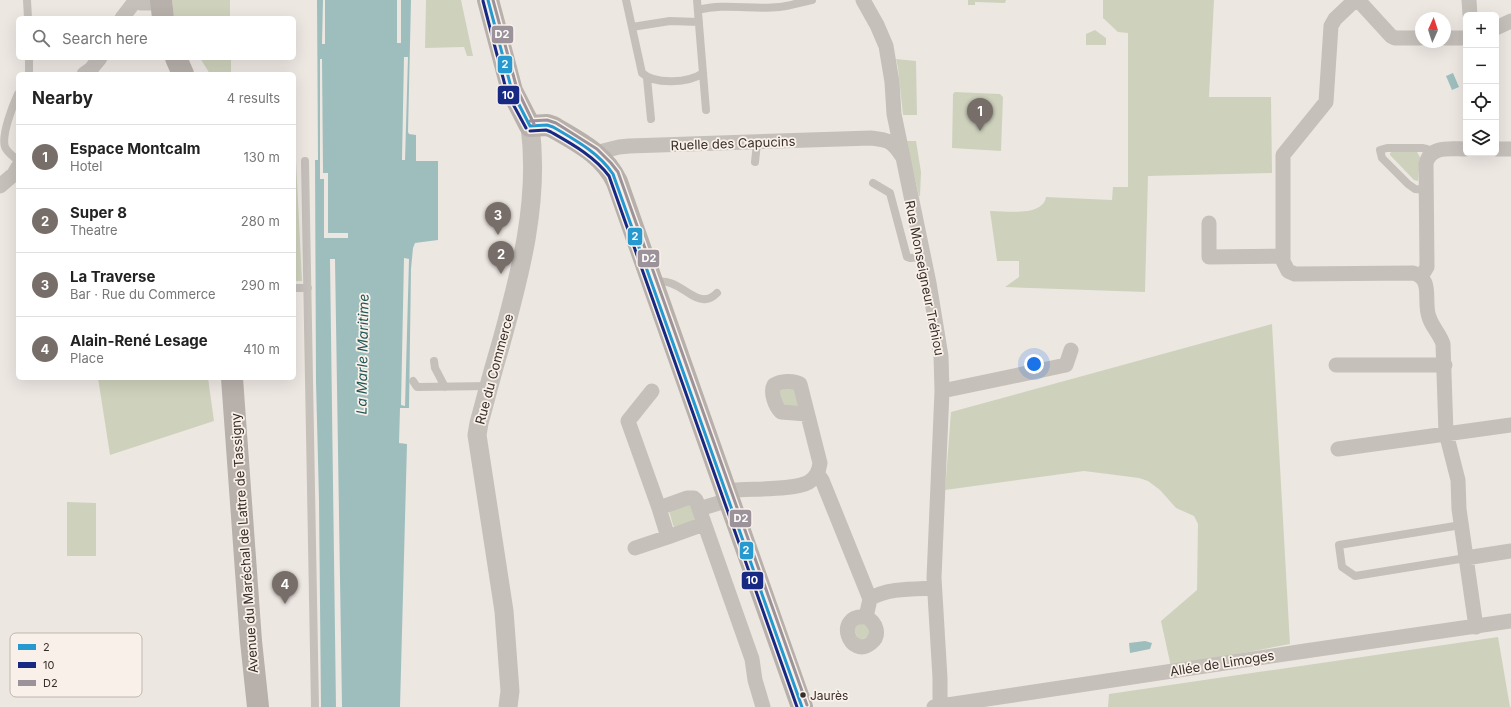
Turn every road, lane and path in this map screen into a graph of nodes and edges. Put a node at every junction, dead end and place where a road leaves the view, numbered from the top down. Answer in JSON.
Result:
{"nodes":[{"id":1,"x":27,"y":0,"type":"edge"},
{"id":2,"x":137,"y":0,"type":"edge"},
{"id":3,"x":488,"y":0,"type":"edge"},
{"id":4,"x":626,"y":0,"type":"edge"},
{"id":5,"x":697,"y":0,"type":"edge"},
{"id":6,"x":812,"y":0,"type":"edge"},
{"id":7,"x":863,"y":0,"type":"edge"},
{"id":8,"x":1355,"y":0,"type":"edge"},
{"id":9,"x":1358,"y":0,"type":"edge"},
{"id":10,"x":1469,"y":0,"type":"edge"},
{"id":11,"x":162,"y":7,"type":"edge"},
{"id":12,"x":698,"y":10,"type":"junction"},
{"id":13,"x":1470,"y":12,"type":"edge"},
{"id":14,"x":28,"y":16,"type":"edge"},
{"id":15,"x":124,"y":16,"type":"edge"},
{"id":16,"x":699,"y":22,"type":"junction"},
{"id":17,"x":1511,"y":22,"type":"edge"},
{"id":18,"x":632,"y":27,"type":"junction"},
{"id":19,"x":1499,"y":27,"type":"edge"},
{"id":20,"x":1415,"y":38,"type":"edge"},
{"id":21,"x":1451,"y":38,"type":"edge"},
{"id":22,"x":1463,"y":38,"type":"edge"},
{"id":23,"x":29,"y":60,"type":"edge"},
{"id":24,"x":98,"y":60,"type":"edge"},
{"id":25,"x":177,"y":60,"type":"edge"},
{"id":26,"x":29,"y":72,"type":"edge"},
{"id":27,"x":87,"y":72,"type":"edge"},
{"id":28,"x":182,"y":72,"type":"edge"},
{"id":29,"x":703,"y":73,"type":"junction"},
{"id":30,"x":647,"y":78,"type":"junction"},
{"id":31,"x":16,"y":100,"type":"edge"},
{"id":32,"x":706,"y":110,"type":"dead end"},
{"id":33,"x":894,"y":114,"type":"junction"},
{"id":34,"x":651,"y":119,"type":"dead end"},
{"id":35,"x":530,"y":126,"type":"junction"},
{"id":36,"x":871,"y":138,"type":"junction"},
{"id":37,"x":757,"y":142,"type":"junction"},
{"id":38,"x":1463,"y":149,"type":"edge"},
{"id":39,"x":1499,"y":149,"type":"edge"},
{"id":40,"x":1511,"y":149,"type":"edge"},
{"id":41,"x":1433,"y":152,"type":"junction"},
{"id":42,"x":595,"y":153,"type":"junction"},
{"id":43,"x":902,"y":156,"type":"junction"},
{"id":44,"x":16,"y":158,"type":"edge"},
{"id":45,"x":305,"y":161,"type":"dead end"},
{"id":46,"x":755,"y":162,"type":"dead end"},
{"id":47,"x":16,"y":170,"type":"edge"},
{"id":48,"x":873,"y":183,"type":"dead end"},
{"id":49,"x":0,"y":186,"type":"edge"},
{"id":50,"x":1426,"y":190,"type":"junction"},
{"id":51,"x":1208,"y":223,"type":"dead end"},
{"id":52,"x":1282,"y":256,"type":"junction"},
{"id":53,"x":923,"y":257,"type":"junction"},
{"id":54,"x":1421,"y":277,"type":"junction"},
{"id":55,"x":652,"y":283,"type":"junction"},
{"id":56,"x":296,"y":288,"type":"edge"},
{"id":57,"x":308,"y":288,"type":"junction"},
{"id":58,"x":717,"y":293,"type":"dead end"},
{"id":59,"x":1072,"y":350,"type":"dead end"},
{"id":60,"x":434,"y":361,"type":"dead end"},
{"id":61,"x":1336,"y":365,"type":"dead end"},
{"id":62,"x":1445,"y":365,"type":"junction"},
{"id":63,"x":232,"y":380,"type":"edge"},
{"id":64,"x":413,"y":381,"type":"dead end"},
{"id":65,"x":489,"y":386,"type":"junction"},
{"id":66,"x":445,"y":387,"type":"junction"},
{"id":67,"x":652,"y":390,"type":"dead end"},
{"id":68,"x":942,"y":391,"type":"junction"},
{"id":69,"x":807,"y":414,"type":"dead end"},
{"id":70,"x":1511,"y":425,"type":"edge"},
{"id":71,"x":1446,"y":433,"type":"junction"},
{"id":72,"x":1338,"y":449,"type":"dead end"},
{"id":73,"x":817,"y":474,"type":"junction"},
{"id":74,"x":728,"y":496,"type":"junction"},
{"id":75,"x":659,"y":508,"type":"junction"},
{"id":76,"x":699,"y":509,"type":"junction"},
{"id":77,"x":704,"y":524,"type":"junction"},
{"id":78,"x":1461,"y":525,"type":"junction"},
{"id":79,"x":668,"y":537,"type":"junction"},
{"id":80,"x":635,"y":548,"type":"dead end"},
{"id":81,"x":1511,"y":551,"type":"edge"},
{"id":82,"x":1466,"y":558,"type":"junction"},
{"id":83,"x":934,"y":588,"type":"junction"},
{"id":84,"x":870,"y":599,"type":"junction"},
{"id":85,"x":866,"y":618,"type":"dead end"},
{"id":86,"x":1511,"y":621,"type":"edge"},
{"id":87,"x":1476,"y":627,"type":"junction"},
{"id":88,"x":258,"y":707,"type":"edge"},
{"id":89,"x":315,"y":707,"type":"edge"},
{"id":90,"x":508,"y":707,"type":"edge"},
{"id":91,"x":763,"y":707,"type":"edge"},
{"id":92,"x":802,"y":707,"type":"edge"},
{"id":93,"x":938,"y":707,"type":"edge"}],
"edges":[{"from":1,"to":14,"type":"lane"},
{"from":2,"to":11,"type":"street"},
{"from":2,"to":15,"type":"street"},
{"from":3,"to":35,"type":"main road"},
{"from":4,"to":18,"type":"lane"},
{"from":5,"to":12,"type":"lane"},
{"from":6,"to":12,"type":"lane"},
{"from":7,"to":33,"type":"street","name":"Rue Monseigneur Tréhiou"},
{"from":8,"to":52,"type":"street"},
{"from":9,"to":20,"type":"street"},
{"from":10,"to":13,"type":"street"},
{"from":12,"to":16,"type":"lane"},
{"from":16,"to":18,"type":"lane"},
{"from":16,"to":29,"type":"lane"},
{"from":17,"to":19,"type":"street"},
{"from":18,"to":30,"type":"lane"},
{"from":21,"to":22,"type":"street"},
{"from":23,"to":26,"type":"lane"},
{"from":24,"to":27,"type":"street"},
{"from":25,"to":28,"type":"main road"},
{"from":29,"to":30,"type":"lane"},
{"from":29,"to":32,"type":"lane"},
{"from":30,"to":34,"type":"lane"},
{"from":31,"to":44,"type":"lane"},
{"from":33,"to":36,"type":"street","name":"Ruelle des Capucins"},
{"from":33,"to":43,"type":"street","name":"Rue Monseigneur Tréhiou"},
{"from":35,"to":42,"type":"main road"},
{"from":35,"to":65,"type":"street","name":"Rue du Commerce"},
{"from":36,"to":37,"type":"street","name":"Ruelle des Capucins"},
{"from":36,"to":43,"type":"street","name":"Ruelle des Capucins"},
{"from":37,"to":42,"type":"street","name":"Ruelle des Capucins"},
{"from":37,"to":46,"type":"lane"},
{"from":38,"to":41,"type":"street"},
{"from":39,"to":40,"type":"street"},
{"from":41,"to":50,"type":"street"},
{"from":41,"to":50,"type":"lane"},
{"from":42,"to":55,"type":"main road"},
{"from":43,"to":53,"type":"street","name":"Rue Monseigneur Tréhiou"},
{"from":45,"to":57,"type":"lane"},
{"from":47,"to":49,"type":"street"},
{"from":48,"to":53,"type":"lane"},
{"from":50,"to":54,"type":"street"},
{"from":51,"to":52,"type":"street"},
{"from":52,"to":54,"type":"street"},
{"from":53,"to":68,"type":"street","name":"Rue Monseigneur Tréhiou"},
{"from":54,"to":62,"type":"street"},
{"from":55,"to":58,"type":"lane"},
{"from":55,"to":74,"type":"main road"},
{"from":56,"to":57,"type":"lane"},
{"from":57,"to":89,"type":"lane"},
{"from":59,"to":68,"type":"street"},
{"from":60,"to":66,"type":"lane"},
{"from":61,"to":62,"type":"street"},
{"from":62,"to":71,"type":"street"},
{"from":63,"to":88,"type":"main road","name":"Avenue du Maréchal de Lattre de Tassigny"},
{"from":64,"to":66,"type":"lane"},
{"from":65,"to":66,"type":"lane"},
{"from":65,"to":90,"type":"street","name":"Rue du Commerce"},
{"from":67,"to":75,"type":"street"},
{"from":68,"to":83,"type":"street","name":"Rue Monseigneur Tréhiou"},
{"from":69,"to":73,"type":"street"},
{"from":70,"to":71,"type":"street"},
{"from":71,"to":72,"type":"street"},
{"from":71,"to":78,"type":"street"},
{"from":73,"to":74,"type":"street"},
{"from":73,"to":84,"type":"street"},
{"from":74,"to":76,"type":"street"},
{"from":74,"to":92,"type":"main road"},
{"from":75,"to":76,"type":"street"},
{"from":75,"to":79,"type":"street"},
{"from":76,"to":77,"type":"street"},
{"from":77,"to":79,"type":"street"},
{"from":77,"to":91,"type":"street"},
{"from":78,"to":82,"type":"street"},
{"from":78,"to":82,"type":"lane"},
{"from":79,"to":80,"type":"street"},
{"from":81,"to":82,"type":"street"},
{"from":82,"to":87,"type":"street"},
{"from":83,"to":84,"type":"street"},
{"from":83,"to":93,"type":"street","name":"Rue Monseigneur Tréhiou"},
{"from":84,"to":85,"type":"street"},
{"from":86,"to":87,"type":"street","name":"Allée de Limoges"},
{"from":87,"to":93,"type":"street","name":"Allée de Limoges"}]}
